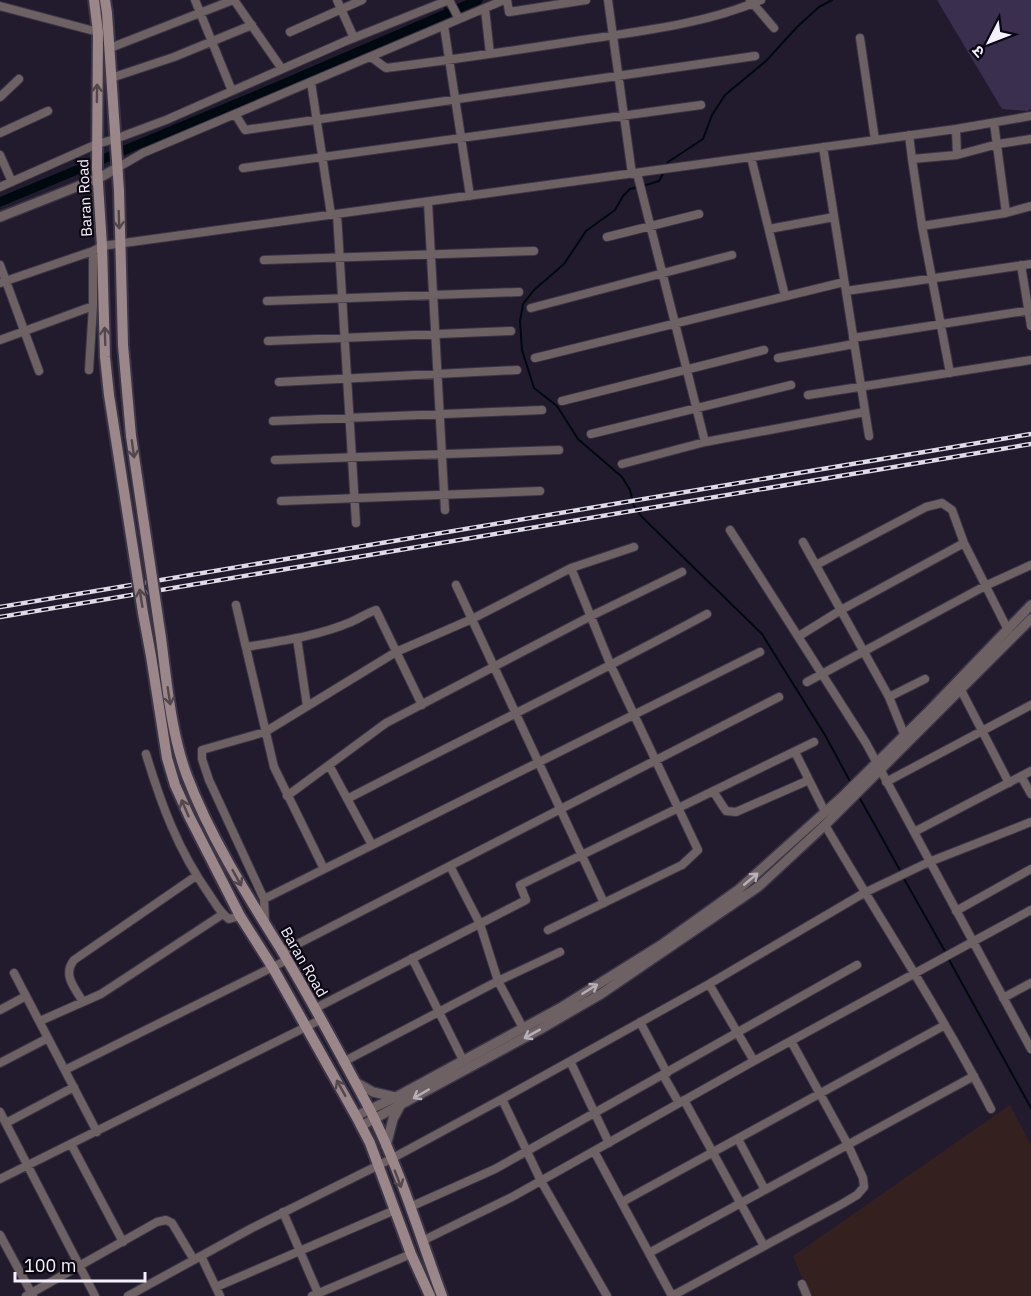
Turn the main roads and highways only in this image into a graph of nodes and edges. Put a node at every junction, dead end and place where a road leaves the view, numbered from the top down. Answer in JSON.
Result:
{"nodes":[{"id":1,"x":94,"y":0,"type":"edge"},
{"id":2,"x":105,"y":0,"type":"edge"},
{"id":3,"x":430,"y":1296,"type":"edge"},
{"id":4,"x":442,"y":1296,"type":"edge"}],
"edges":[{"from":3,"to":1,"type":"main road","name":"Baran Road","one_way":true,"bridge":true},
{"from":2,"to":4,"type":"main road","name":"Baran Road","one_way":true,"bridge":true}]}
